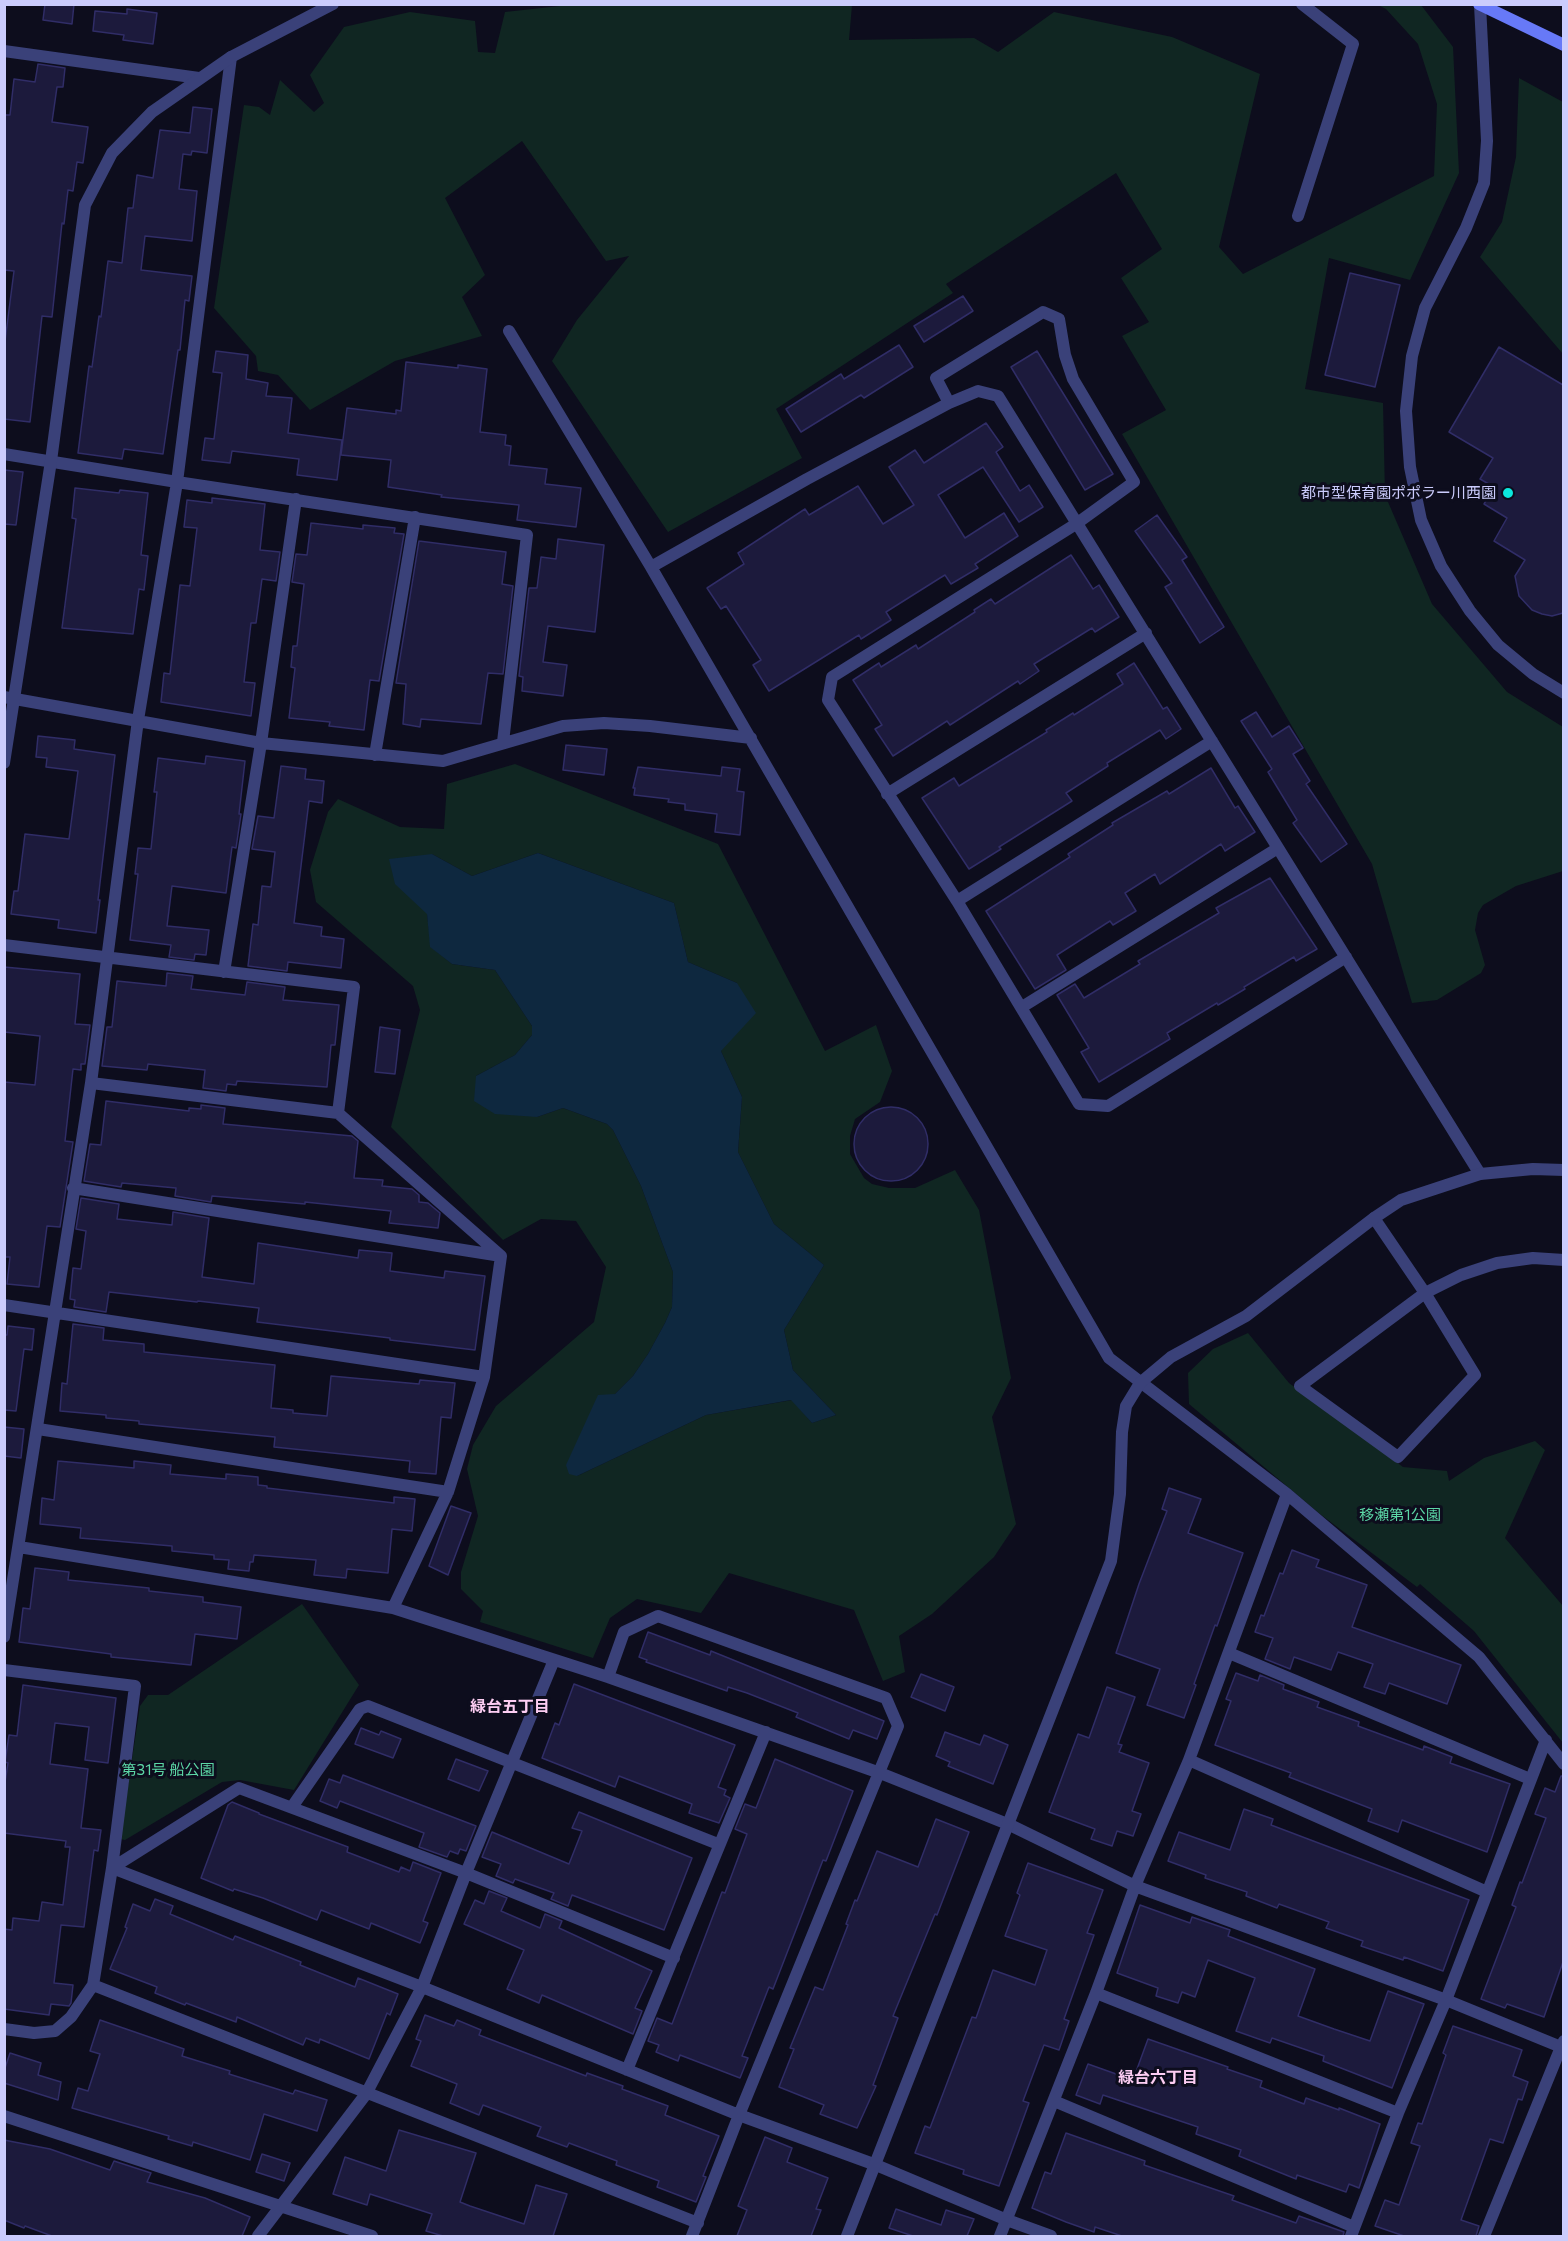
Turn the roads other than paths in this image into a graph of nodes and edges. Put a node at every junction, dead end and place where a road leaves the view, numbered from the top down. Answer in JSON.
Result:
{"nodes":[{"id":1,"x":333,"y":4,"type":"edge"},
{"id":2,"x":1302,"y":4,"type":"edge"},
{"id":3,"x":1480,"y":5,"type":"edge"},
{"id":4,"x":1563,"y":45,"type":"edge"},
{"id":5,"x":4,"y":51,"type":"edge"},
{"id":6,"x":231,"y":57,"type":"junction"},
{"id":7,"x":199,"y":78,"type":"junction"},
{"id":8,"x":1298,"y":216,"type":"dead end"},
{"id":9,"x":509,"y":331,"type":"dead end"},
{"id":10,"x":949,"y":403,"type":"junction"},
{"id":11,"x":4,"y":454,"type":"edge"},
{"id":12,"x":51,"y":461,"type":"junction"},
{"id":13,"x":177,"y":482,"type":"junction"},
{"id":14,"x":296,"y":499,"type":"junction"},
{"id":15,"x":415,"y":517,"type":"junction"},
{"id":16,"x":1076,"y":524,"type":"junction"},
{"id":17,"x":651,"y":567,"type":"junction"},
{"id":18,"x":1146,"y":633,"type":"junction"},
{"id":19,"x":1563,"y":693,"type":"edge"},
{"id":20,"x":9,"y":698,"type":"edge"},
{"id":21,"x":138,"y":720,"type":"junction"},
{"id":22,"x":751,"y":738,"type":"junction"},
{"id":23,"x":1212,"y":741,"type":"junction"},
{"id":24,"x":503,"y":742,"type":"junction"},
{"id":25,"x":261,"y":744,"type":"junction"},
{"id":26,"x":375,"y":755,"type":"junction"},
{"id":27,"x":4,"y":763,"type":"edge"},
{"id":28,"x":887,"y":794,"type":"junction"},
{"id":29,"x":1278,"y":848,"type":"junction"},
{"id":30,"x":957,"y":901,"type":"junction"},
{"id":31,"x":4,"y":945,"type":"edge"},
{"id":32,"x":106,"y":957,"type":"junction"},
{"id":33,"x":1346,"y":957,"type":"junction"},
{"id":34,"x":224,"y":972,"type":"junction"},
{"id":35,"x":1022,"y":1007,"type":"junction"},
{"id":36,"x":91,"y":1083,"type":"junction"},
{"id":37,"x":338,"y":1113,"type":"junction"},
{"id":38,"x":1563,"y":1170,"type":"edge"},
{"id":39,"x":1480,"y":1174,"type":"junction"},
{"id":40,"x":74,"y":1188,"type":"junction"},
{"id":41,"x":1374,"y":1218,"type":"junction"},
{"id":42,"x":501,"y":1256,"type":"junction"},
{"id":43,"x":1563,"y":1260,"type":"edge"},
{"id":44,"x":1425,"y":1293,"type":"junction"},
{"id":45,"x":4,"y":1305,"type":"edge"},
{"id":46,"x":55,"y":1313,"type":"junction"},
{"id":47,"x":484,"y":1377,"type":"junction"},
{"id":48,"x":1140,"y":1383,"type":"junction"},
{"id":49,"x":38,"y":1429,"type":"junction"},
{"id":50,"x":448,"y":1492,"type":"junction"},
{"id":51,"x":1287,"y":1494,"type":"junction"},
{"id":52,"x":19,"y":1546,"type":"junction"},
{"id":53,"x":393,"y":1608,"type":"junction"},
{"id":54,"x":4,"y":1637,"type":"edge"},
{"id":55,"x":1228,"y":1653,"type":"junction"},
{"id":56,"x":554,"y":1660,"type":"junction"},
{"id":57,"x":4,"y":1670,"type":"edge"},
{"id":58,"x":608,"y":1677,"type":"junction"},
{"id":59,"x":766,"y":1732,"type":"junction"},
{"id":60,"x":1546,"y":1740,"type":"junction"},
{"id":61,"x":1189,"y":1761,"type":"junction"},
{"id":62,"x":513,"y":1762,"type":"junction"},
{"id":63,"x":1563,"y":1764,"type":"edge"},
{"id":64,"x":880,"y":1773,"type":"junction"},
{"id":65,"x":1530,"y":1779,"type":"junction"},
{"id":66,"x":292,"y":1807,"type":"junction"},
{"id":67,"x":1010,"y":1825,"type":"junction"},
{"id":68,"x":718,"y":1844,"type":"junction"},
{"id":69,"x":112,"y":1868,"type":"junction"},
{"id":70,"x":466,"y":1873,"type":"junction"},
{"id":71,"x":1135,"y":1886,"type":"junction"},
{"id":72,"x":1487,"y":1892,"type":"junction"},
{"id":73,"x":674,"y":1958,"type":"junction"},
{"id":74,"x":93,"y":1985,"type":"junction"},
{"id":75,"x":422,"y":1987,"type":"junction"},
{"id":76,"x":1096,"y":1994,"type":"junction"},
{"id":77,"x":1446,"y":2000,"type":"junction"},
{"id":78,"x":4,"y":2029,"type":"edge"},
{"id":79,"x":1562,"y":2044,"type":"edge"},
{"id":80,"x":627,"y":2070,"type":"junction"},
{"id":81,"x":366,"y":2094,"type":"junction"},
{"id":82,"x":1053,"y":2101,"type":"junction"},
{"id":83,"x":1398,"y":2113,"type":"junction"},
{"id":84,"x":738,"y":2115,"type":"junction"},
{"id":85,"x":4,"y":2116,"type":"edge"},
{"id":86,"x":876,"y":2165,"type":"junction"},
{"id":87,"x":282,"y":2206,"type":"junction"},
{"id":88,"x":1007,"y":2220,"type":"junction"},
{"id":89,"x":698,"y":2223,"type":"junction"},
{"id":90,"x":1353,"y":2232,"type":"edge"},
{"id":91,"x":258,"y":2236,"type":"edge"},
{"id":92,"x":372,"y":2236,"type":"edge"},
{"id":93,"x":692,"y":2236,"type":"edge"},
{"id":94,"x":848,"y":2236,"type":"edge"},
{"id":95,"x":1000,"y":2236,"type":"edge"},
{"id":96,"x":1051,"y":2236,"type":"edge"},
{"id":97,"x":1484,"y":2236,"type":"edge"}],
"edges":[{"from":1,"to":6,"type":"street"},
{"from":2,"to":8,"type":"street"},
{"from":3,"to":4,"type":"main road"},
{"from":3,"to":19,"type":"street"},
{"from":5,"to":7,"type":"street"},
{"from":6,"to":7,"type":"street"},
{"from":6,"to":13,"type":"street"},
{"from":7,"to":12,"type":"street"},
{"from":9,"to":17,"type":"street"},
{"from":10,"to":16,"type":"street"},
{"from":10,"to":16,"type":"street"},
{"from":10,"to":17,"type":"street"},
{"from":11,"to":12,"type":"street"},
{"from":12,"to":13,"type":"street"},
{"from":12,"to":20,"type":"street"},
{"from":13,"to":14,"type":"street"},
{"from":13,"to":21,"type":"street"},
{"from":14,"to":15,"type":"street"},
{"from":14,"to":25,"type":"street"},
{"from":15,"to":24,"type":"street"},
{"from":15,"to":26,"type":"street"},
{"from":16,"to":18,"type":"street"},
{"from":16,"to":28,"type":"street"},
{"from":17,"to":22,"type":"street"},
{"from":18,"to":23,"type":"street"},
{"from":18,"to":28,"type":"street"},
{"from":20,"to":21,"type":"street"},
{"from":20,"to":27,"type":"street"},
{"from":21,"to":25,"type":"street"},
{"from":21,"to":32,"type":"street"},
{"from":22,"to":24,"type":"street"},
{"from":22,"to":48,"type":"street"},
{"from":23,"to":29,"type":"street"},
{"from":23,"to":30,"type":"street"},
{"from":24,"to":26,"type":"street"},
{"from":25,"to":26,"type":"street"},
{"from":25,"to":34,"type":"street"},
{"from":28,"to":30,"type":"street"},
{"from":29,"to":33,"type":"street"},
{"from":29,"to":35,"type":"street"},
{"from":30,"to":35,"type":"street"},
{"from":31,"to":32,"type":"street"},
{"from":32,"to":34,"type":"street"},
{"from":32,"to":36,"type":"street"},
{"from":33,"to":35,"type":"street"},
{"from":33,"to":39,"type":"street"},
{"from":34,"to":37,"type":"street"},
{"from":36,"to":37,"type":"street"},
{"from":36,"to":40,"type":"street"},
{"from":37,"to":42,"type":"street"},
{"from":38,"to":39,"type":"street"},
{"from":39,"to":41,"type":"street"},
{"from":40,"to":42,"type":"street"},
{"from":40,"to":46,"type":"street"},
{"from":41,"to":44,"type":"street"},
{"from":41,"to":48,"type":"street"},
{"from":42,"to":47,"type":"street"},
{"from":43,"to":44,"type":"street"},
{"from":44,"to":44,"type":"street"},
{"from":45,"to":46,"type":"street"},
{"from":46,"to":47,"type":"street"},
{"from":46,"to":49,"type":"street"},
{"from":47,"to":50,"type":"street"},
{"from":48,"to":51,"type":"street"},
{"from":48,"to":67,"type":"street"},
{"from":49,"to":50,"type":"street"},
{"from":49,"to":52,"type":"street"},
{"from":50,"to":53,"type":"street"},
{"from":51,"to":55,"type":"street"},
{"from":51,"to":60,"type":"street"},
{"from":52,"to":53,"type":"street"},
{"from":52,"to":54,"type":"street"},
{"from":53,"to":56,"type":"street"},
{"from":55,"to":61,"type":"street"},
{"from":55,"to":65,"type":"street"},
{"from":56,"to":58,"type":"street"},
{"from":56,"to":62,"type":"street"},
{"from":57,"to":69,"type":"street"},
{"from":58,"to":59,"type":"street"},
{"from":58,"to":64,"type":"street"},
{"from":59,"to":64,"type":"street"},
{"from":59,"to":68,"type":"street"},
{"from":60,"to":63,"type":"street"},
{"from":60,"to":65,"type":"street"},
{"from":61,"to":71,"type":"street"},
{"from":61,"to":72,"type":"street"},
{"from":62,"to":66,"type":"street"},
{"from":62,"to":68,"type":"street"},
{"from":62,"to":70,"type":"street"},
{"from":64,"to":67,"type":"street"},
{"from":64,"to":84,"type":"street"},
{"from":65,"to":72,"type":"street"},
{"from":66,"to":69,"type":"street"},
{"from":66,"to":70,"type":"street"},
{"from":67,"to":71,"type":"street"},
{"from":67,"to":86,"type":"street"},
{"from":68,"to":73,"type":"street"},
{"from":69,"to":74,"type":"street"},
{"from":69,"to":75,"type":"street"},
{"from":70,"to":73,"type":"street"},
{"from":70,"to":75,"type":"street"},
{"from":71,"to":76,"type":"street"},
{"from":71,"to":77,"type":"street"},
{"from":72,"to":77,"type":"street"},
{"from":73,"to":80,"type":"street"},
{"from":74,"to":78,"type":"street"},
{"from":74,"to":81,"type":"street"},
{"from":75,"to":80,"type":"street"},
{"from":75,"to":81,"type":"street"},
{"from":76,"to":82,"type":"street"},
{"from":76,"to":83,"type":"street"},
{"from":77,"to":79,"type":"street"},
{"from":77,"to":83,"type":"street"},
{"from":79,"to":97,"type":"street"},
{"from":80,"to":84,"type":"street"},
{"from":81,"to":87,"type":"street"},
{"from":81,"to":89,"type":"street"},
{"from":82,"to":88,"type":"street"},
{"from":82,"to":90,"type":"street"},
{"from":83,"to":90,"type":"street"},
{"from":84,"to":86,"type":"street"},
{"from":84,"to":89,"type":"street"},
{"from":85,"to":87,"type":"street"},
{"from":86,"to":88,"type":"street"},
{"from":86,"to":94,"type":"street"},
{"from":87,"to":91,"type":"street"},
{"from":87,"to":92,"type":"street"},
{"from":88,"to":95,"type":"street"},
{"from":88,"to":96,"type":"street"},
{"from":89,"to":93,"type":"street"}]}
